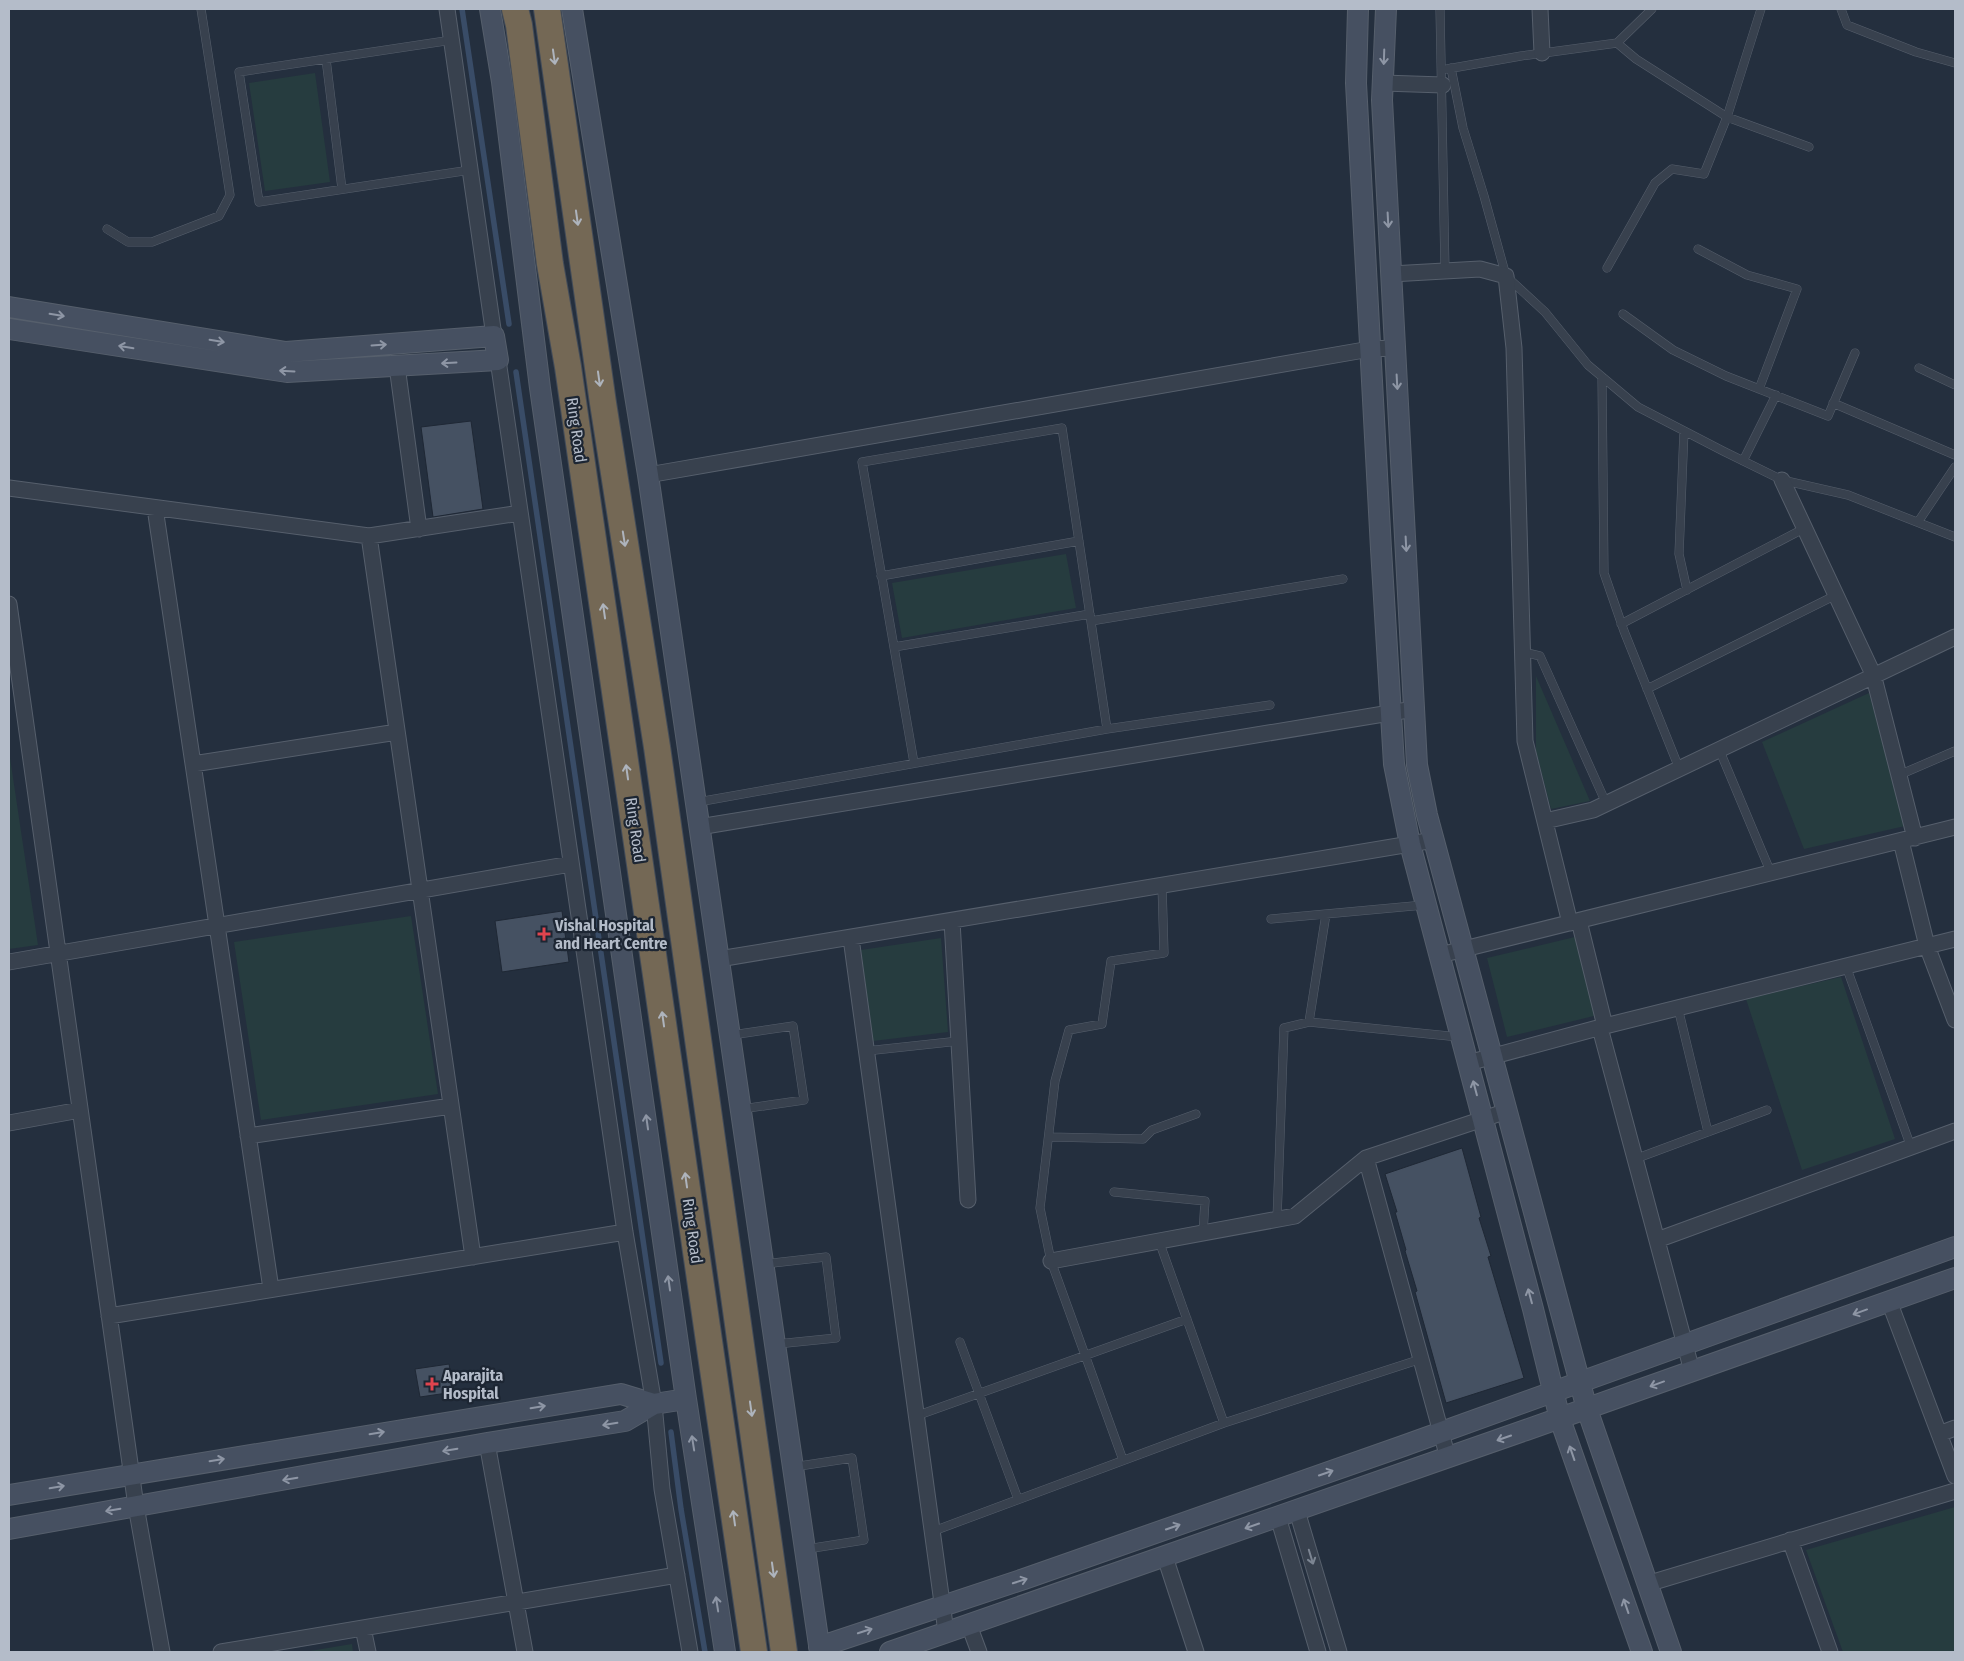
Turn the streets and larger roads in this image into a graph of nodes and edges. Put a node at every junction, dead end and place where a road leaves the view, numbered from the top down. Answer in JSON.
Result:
{"nodes":[{"id":1,"x":447,"y":9,"type":"edge"},
{"id":2,"x":490,"y":9,"type":"edge"},
{"id":3,"x":515,"y":9,"type":"edge"},
{"id":4,"x":547,"y":9,"type":"edge"},
{"id":5,"x":572,"y":9,"type":"edge"},
{"id":6,"x":1358,"y":9,"type":"edge"},
{"id":7,"x":1386,"y":9,"type":"edge"},
{"id":8,"x":1540,"y":9,"type":"edge"},
{"id":9,"x":1542,"y":53,"type":"road end"},
{"id":10,"x":1442,"y":78,"type":"road end"},
{"id":11,"x":1382,"y":83,"type":"junction"},
{"id":12,"x":1391,"y":274,"type":"junction"},
{"id":13,"x":9,"y":307,"type":"edge"},
{"id":14,"x":9,"y":329,"type":"edge"},
{"id":15,"x":494,"y":336,"type":"junction"},
{"id":16,"x":1395,"y":348,"type":"junction"},
{"id":17,"x":1370,"y":349,"type":"junction"},
{"id":18,"x":498,"y":360,"type":"junction"},
{"id":19,"x":397,"y":366,"type":"junction"},
{"id":20,"x":648,"y":475,"type":"junction"},
{"id":21,"x":1782,"y":480,"type":"road end"},
{"id":22,"x":9,"y":488,"type":"edge"},
{"id":23,"x":155,"y":508,"type":"junction"},
{"id":24,"x":520,"y":513,"type":"junction"},
{"id":25,"x":419,"y":529,"type":"junction"},
{"id":26,"x":369,"y":536,"type":"junction"},
{"id":27,"x":9,"y":604,"type":"edge"},
{"id":28,"x":1955,"y":637,"type":"edge"},
{"id":29,"x":1873,"y":674,"type":"junction"},
{"id":30,"x":16,"y":701,"type":"edge"},
{"id":31,"x":1414,"y":709,"type":"junction"},
{"id":32,"x":1391,"y":713,"type":"junction"},
{"id":33,"x":397,"y":732,"type":"junction"},
{"id":34,"x":193,"y":764,"type":"junction"},
{"id":35,"x":1545,"y":821,"type":"junction"},
{"id":36,"x":699,"y":828,"type":"junction"},
{"id":37,"x":1955,"y":828,"type":"edge"},
{"id":38,"x":1908,"y":839,"type":"junction"},
{"id":39,"x":1434,"y":840,"type":"junction"},
{"id":40,"x":1410,"y":844,"type":"junction"},
{"id":41,"x":571,"y":864,"type":"junction"},
{"id":42,"x":420,"y":890,"type":"junction"},
{"id":43,"x":952,"y":921,"type":"junction"},
{"id":44,"x":1574,"y":922,"type":"junction"},
{"id":45,"x":217,"y":926,"type":"junction"},
{"id":46,"x":851,"y":938,"type":"junction"},
{"id":47,"x":1955,"y":939,"type":"edge"},
{"id":48,"x":1928,"y":946,"type":"junction"},
{"id":49,"x":1464,"y":950,"type":"junction"},
{"id":50,"x":58,"y":954,"type":"junction"},
{"id":51,"x":1440,"y":956,"type":"junction"},
{"id":52,"x":719,"y":960,"type":"junction"},
{"id":53,"x":9,"y":962,"type":"edge"},
{"id":54,"x":1955,"y":1020,"type":"edge"},
{"id":55,"x":1602,"y":1027,"type":"junction"},
{"id":56,"x":1492,"y":1057,"type":"junction"},
{"id":57,"x":1468,"y":1063,"type":"junction"},
{"id":58,"x":451,"y":1106,"type":"junction"},
{"id":59,"x":80,"y":1110,"type":"junction"},
{"id":60,"x":1507,"y":1111,"type":"junction"},
{"id":61,"x":1483,"y":1119,"type":"junction"},
{"id":62,"x":9,"y":1123,"type":"edge"},
{"id":63,"x":1955,"y":1131,"type":"edge"},
{"id":64,"x":248,"y":1136,"type":"junction"},
{"id":65,"x":1366,"y":1158,"type":"junction"},
{"id":66,"x":968,"y":1200,"type":"dead end"},
{"id":67,"x":625,"y":1232,"type":"junction"},
{"id":68,"x":1657,"y":1240,"type":"junction"},
{"id":69,"x":1955,"y":1247,"type":"edge"},
{"id":70,"x":473,"y":1257,"type":"junction"},
{"id":71,"x":1051,"y":1261,"type":"road end"},
{"id":72,"x":1955,"y":1278,"type":"edge"},
{"id":73,"x":271,"y":1290,"type":"junction"},
{"id":74,"x":1889,"y":1302,"type":"junction"},
{"id":75,"x":109,"y":1316,"type":"junction"},
{"id":76,"x":1685,"y":1344,"type":"junction"},
{"id":77,"x":1692,"y":1371,"type":"junction"},
{"id":78,"x":1580,"y":1383,"type":"junction"},
{"id":79,"x":1553,"y":1392,"type":"junction"},
{"id":80,"x":686,"y":1399,"type":"junction"},
{"id":81,"x":654,"y":1404,"type":"junction"},
{"id":82,"x":1587,"y":1409,"type":"junction"},
{"id":83,"x":1560,"y":1419,"type":"junction"},
{"id":84,"x":1955,"y":1428,"type":"edge"},
{"id":85,"x":1441,"y":1433,"type":"junction"},
{"id":86,"x":1939,"y":1434,"type":"junction"},
{"id":87,"x":487,"y":1443,"type":"junction"},
{"id":88,"x":1448,"y":1458,"type":"junction"},
{"id":89,"x":131,"y":1474,"type":"junction"},
{"id":90,"x":1955,"y":1476,"type":"edge"},
{"id":91,"x":1955,"y":1491,"type":"edge"},
{"id":92,"x":9,"y":1495,"type":"edge"},
{"id":93,"x":136,"y":1506,"type":"junction"},
{"id":94,"x":1296,"y":1511,"type":"junction"},
{"id":95,"x":1278,"y":1517,"type":"junction"},
{"id":96,"x":9,"y":1529,"type":"edge"},
{"id":97,"x":1790,"y":1540,"type":"junction"},
{"id":98,"x":1165,"y":1557,"type":"junction"},
{"id":99,"x":677,"y":1575,"type":"junction"},
{"id":100,"x":1647,"y":1584,"type":"junction"},
{"id":101,"x":516,"y":1602,"type":"junction"},
{"id":102,"x":942,"y":1606,"type":"junction"},
{"id":103,"x":969,"y":1625,"type":"junction"},
{"id":104,"x":363,"y":1628,"type":"junction"},
{"id":105,"x":946,"y":1632,"type":"junction"},
{"id":106,"x":819,"y":1650,"type":"edge"},
{"id":107,"x":162,"y":1652,"type":"edge"},
{"id":108,"x":221,"y":1652,"type":"edge"},
{"id":109,"x":368,"y":1652,"type":"edge"},
{"id":110,"x":525,"y":1652,"type":"edge"},
{"id":111,"x":690,"y":1652,"type":"edge"},
{"id":112,"x":725,"y":1652,"type":"edge"},
{"id":113,"x":754,"y":1652,"type":"edge"},
{"id":114,"x":784,"y":1652,"type":"edge"},
{"id":115,"x":890,"y":1652,"type":"edge"},
{"id":116,"x":979,"y":1652,"type":"edge"},
{"id":117,"x":1196,"y":1652,"type":"edge"},
{"id":118,"x":1318,"y":1652,"type":"edge"},
{"id":119,"x":1339,"y":1652,"type":"edge"},
{"id":120,"x":1642,"y":1652,"type":"edge"},
{"id":121,"x":1671,"y":1652,"type":"edge"},
{"id":122,"x":1830,"y":1652,"type":"edge"}],
"edges":[{"from":1,"to":15,"type":"street"},
{"from":80,"to":2,"type":"street","one_way":true},
{"from":113,"to":3,"type":"highway","name":"Ring Road","one_way":true},
{"from":4,"to":114,"type":"highway","name":"Ring Road","one_way":true},
{"from":5,"to":20,"type":"street"},
{"from":6,"to":17,"type":"street"},
{"from":7,"to":11,"type":"street","one_way":true},
{"from":8,"to":9,"type":"street"},
{"from":10,"to":11,"type":"street"},
{"from":11,"to":12,"type":"street","one_way":true},
{"from":12,"to":16,"type":"street"},
{"from":12,"to":35,"type":"street"},
{"from":13,"to":15,"type":"street","one_way":true},
{"from":19,"to":14,"type":"street","one_way":true},
{"from":15,"to":18,"type":"street"},
{"from":16,"to":17,"type":"street"},
{"from":16,"to":31,"type":"street","one_way":true},
{"from":17,"to":20,"type":"street"},
{"from":17,"to":32,"type":"street"},
{"from":18,"to":19,"type":"street","one_way":true},
{"from":18,"to":24,"type":"street"},
{"from":19,"to":25,"type":"street"},
{"from":20,"to":36,"type":"street"},
{"from":21,"to":29,"type":"street"},
{"from":22,"to":23,"type":"street"},
{"from":23,"to":26,"type":"street"},
{"from":23,"to":34,"type":"street"},
{"from":24,"to":25,"type":"street"},
{"from":24,"to":41,"type":"street"},
{"from":25,"to":26,"type":"street"},
{"from":26,"to":33,"type":"street"},
{"from":27,"to":30,"type":"street"},
{"from":28,"to":29,"type":"street"},
{"from":29,"to":35,"type":"street"},
{"from":29,"to":38,"type":"street"},
{"from":30,"to":50,"type":"street"},
{"from":31,"to":32,"type":"street"},
{"from":31,"to":39,"type":"street"},
{"from":32,"to":36,"type":"street"},
{"from":32,"to":40,"type":"street"},
{"from":33,"to":34,"type":"street"},
{"from":33,"to":42,"type":"street"},
{"from":34,"to":45,"type":"street"},
{"from":35,"to":44,"type":"street"},
{"from":36,"to":52,"type":"street"},
{"from":37,"to":38,"type":"street"},
{"from":38,"to":44,"type":"street"},
{"from":38,"to":48,"type":"street"},
{"from":39,"to":40,"type":"street"},
{"from":39,"to":49,"type":"street"},
{"from":40,"to":43,"type":"street"},
{"from":40,"to":51,"type":"street"},
{"from":41,"to":42,"type":"street"},
{"from":41,"to":67,"type":"street"},
{"from":42,"to":45,"type":"street"},
{"from":42,"to":58,"type":"street"},
{"from":43,"to":46,"type":"street"},
{"from":43,"to":66,"type":"street"},
{"from":44,"to":49,"type":"street"},
{"from":44,"to":55,"type":"street"},
{"from":45,"to":50,"type":"street"},
{"from":45,"to":64,"type":"street"},
{"from":46,"to":52,"type":"street"},
{"from":46,"to":102,"type":"street"},
{"from":47,"to":48,"type":"street"},
{"from":48,"to":54,"type":"street"},
{"from":48,"to":55,"type":"street"},
{"from":49,"to":51,"type":"street"},
{"from":49,"to":56,"type":"street"},
{"from":50,"to":53,"type":"street"},
{"from":50,"to":59,"type":"street"},
{"from":51,"to":57,"type":"street"},
{"from":52,"to":106,"type":"street"},
{"from":55,"to":56,"type":"street"},
{"from":55,"to":68,"type":"street"},
{"from":56,"to":57,"type":"street"},
{"from":56,"to":60,"type":"street"},
{"from":61,"to":57,"type":"street","one_way":true},
{"from":58,"to":64,"type":"street"},
{"from":58,"to":70,"type":"street"},
{"from":59,"to":62,"type":"street"},
{"from":59,"to":75,"type":"street"},
{"from":60,"to":61,"type":"street"},
{"from":60,"to":78,"type":"street"},
{"from":61,"to":65,"type":"street"},
{"from":79,"to":61,"type":"street","one_way":true},
{"from":63,"to":68,"type":"street"},
{"from":64,"to":73,"type":"street"},
{"from":65,"to":71,"type":"street"},
{"from":65,"to":85,"type":"street"},
{"from":67,"to":70,"type":"street"},
{"from":67,"to":81,"type":"street"},
{"from":68,"to":76,"type":"street"},
{"from":69,"to":76,"type":"street"},
{"from":70,"to":73,"type":"street"},
{"from":72,"to":74,"type":"street"},
{"from":73,"to":75,"type":"street"},
{"from":74,"to":77,"type":"street","one_way":true},
{"from":74,"to":86,"type":"street"},
{"from":75,"to":89,"type":"street"},
{"from":76,"to":77,"type":"street"},
{"from":76,"to":78,"type":"street"},
{"from":77,"to":82,"type":"street","one_way":true},
{"from":78,"to":79,"type":"street"},
{"from":78,"to":82,"type":"street"},
{"from":79,"to":83,"type":"street"},
{"from":79,"to":85,"type":"street"},
{"from":80,"to":81,"type":"street"},
{"from":112,"to":80,"type":"street","one_way":true},
{"from":81,"to":87,"type":"street","one_way":true},
{"from":89,"to":81,"type":"street","one_way":true},
{"from":81,"to":99,"type":"street"},
{"from":82,"to":83,"type":"street"},
{"from":82,"to":100,"type":"street"},
{"from":83,"to":88,"type":"street","one_way":true},
{"from":120,"to":83,"type":"street","one_way":true},
{"from":84,"to":86,"type":"street"},
{"from":85,"to":88,"type":"street"},
{"from":102,"to":85,"type":"street","one_way":true},
{"from":86,"to":90,"type":"street"},
{"from":87,"to":93,"type":"street","one_way":true},
{"from":87,"to":101,"type":"street"},
{"from":88,"to":94,"type":"street"},
{"from":92,"to":89,"type":"street","one_way":true},
{"from":89,"to":93,"type":"street"},
{"from":91,"to":97,"type":"street"},
{"from":93,"to":96,"type":"street","one_way":true},
{"from":93,"to":107,"type":"street"},
{"from":94,"to":95,"type":"street"},
{"from":94,"to":119,"type":"street","one_way":true},
{"from":95,"to":98,"type":"street","one_way":true},
{"from":95,"to":118,"type":"street"},
{"from":97,"to":100,"type":"street"},
{"from":97,"to":122,"type":"street"},
{"from":98,"to":103,"type":"street"},
{"from":98,"to":117,"type":"street"},
{"from":99,"to":101,"type":"street"},
{"from":99,"to":111,"type":"street"},
{"from":100,"to":121,"type":"street"},
{"from":101,"to":104,"type":"street"},
{"from":101,"to":110,"type":"street"},
{"from":102,"to":105,"type":"street"},
{"from":106,"to":102,"type":"street","one_way":true},
{"from":103,"to":105,"type":"street"},
{"from":103,"to":116,"type":"street"},
{"from":104,"to":108,"type":"street"},
{"from":104,"to":109,"type":"street"},
{"from":105,"to":115,"type":"street"}]}
